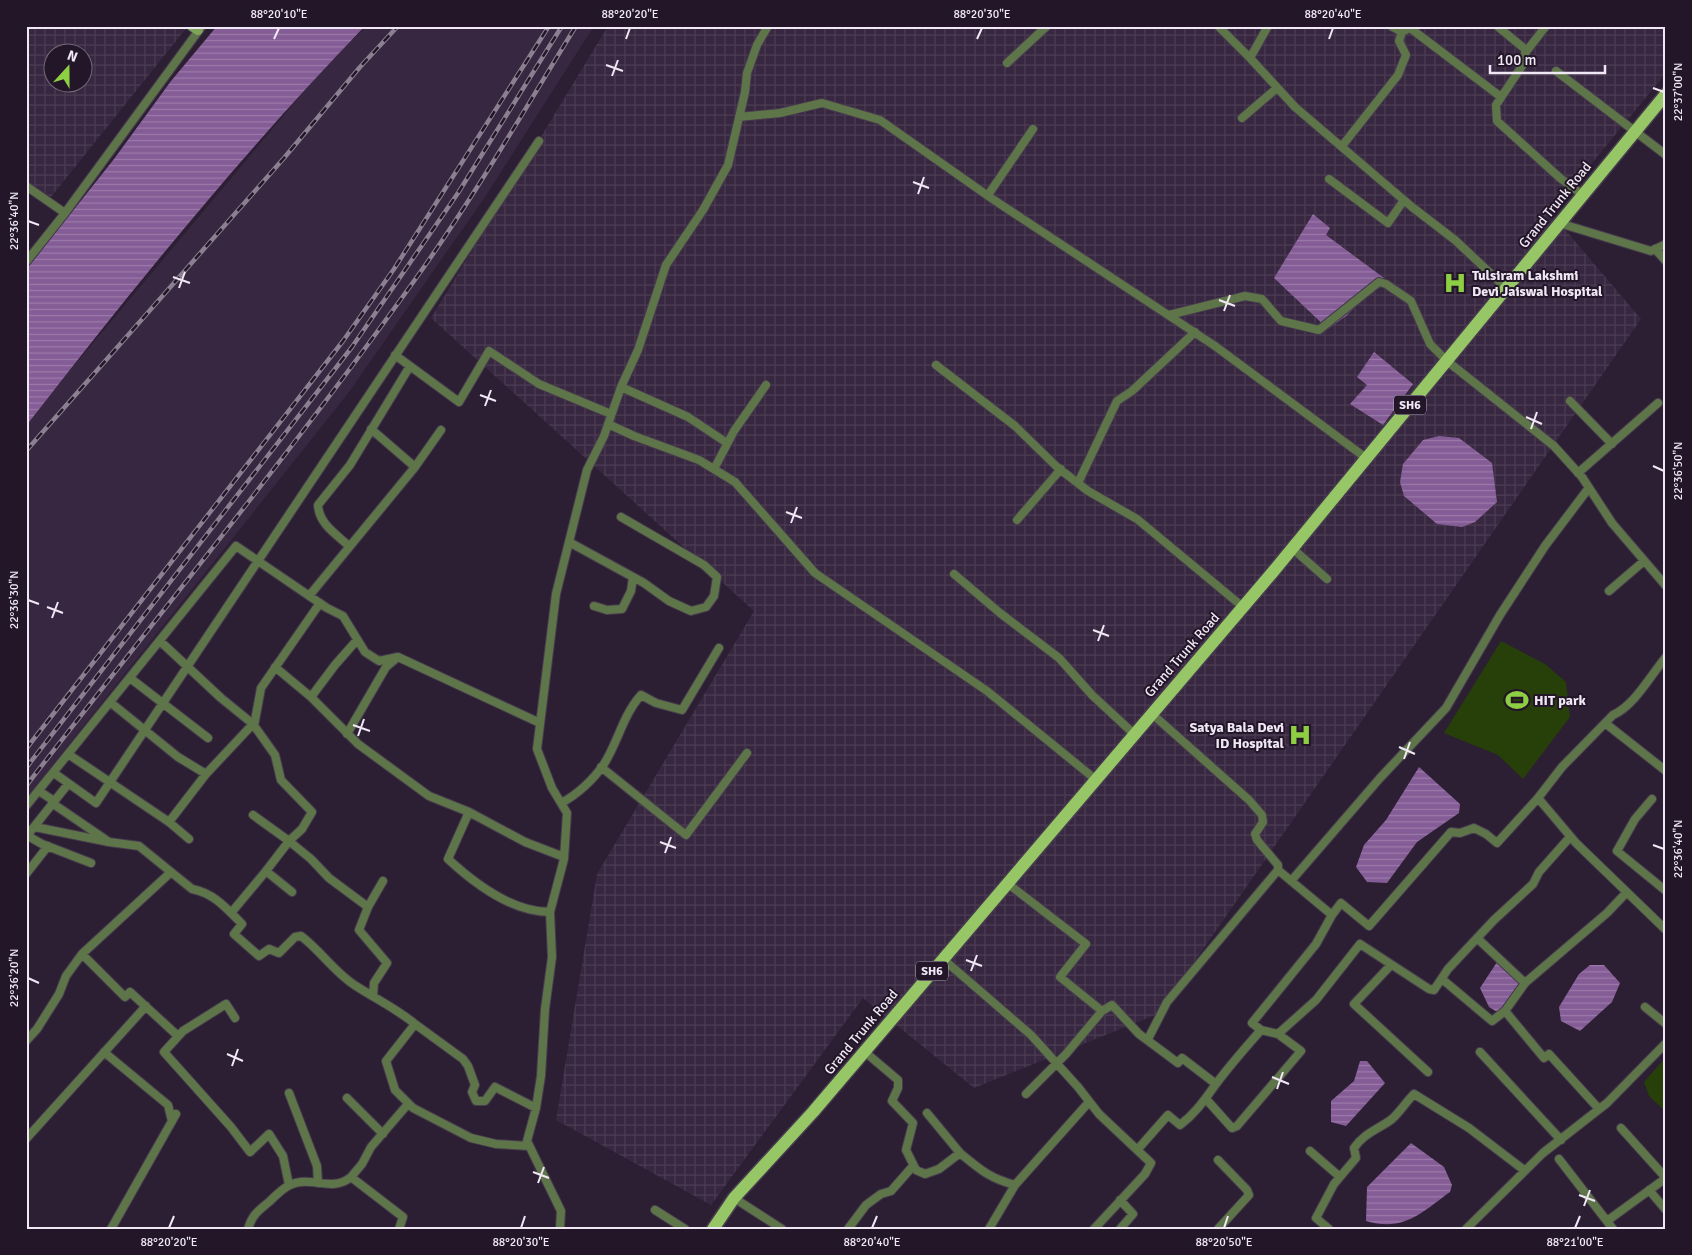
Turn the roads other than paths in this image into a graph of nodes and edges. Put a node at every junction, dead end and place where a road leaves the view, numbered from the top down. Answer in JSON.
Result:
{"nodes":[{"id":1,"x":768,"y":26,"type":"edge"},
{"id":2,"x":1047,"y":26,"type":"edge"},
{"id":3,"x":1218,"y":26,"type":"edge"},
{"id":4,"x":1268,"y":26,"type":"edge"},
{"id":5,"x":1391,"y":26,"type":"edge"},
{"id":6,"x":1497,"y":26,"type":"edge"},
{"id":7,"x":1546,"y":26,"type":"edge"},
{"id":8,"x":1411,"y":27,"type":"edge"},
{"id":9,"x":197,"y":28,"type":"edge"},
{"id":10,"x":1402,"y":32,"type":"junction"},
{"id":11,"x":1525,"y":53,"type":"junction"},
{"id":12,"x":1250,"y":58,"type":"junction"},
{"id":13,"x":1008,"y":63,"type":"dead end"},
{"id":14,"x":1556,"y":71,"type":"dead end"},
{"id":15,"x":1277,"y":88,"type":"junction"},
{"id":16,"x":1666,"y":94,"type":"edge"},
{"id":17,"x":1501,"y":97,"type":"junction"},
{"id":18,"x":738,"y":117,"type":"junction"},
{"id":19,"x":1242,"y":118,"type":"dead end"},
{"id":20,"x":1034,"y":129,"type":"dead end"},
{"id":21,"x":1635,"y":131,"type":"junction"},
{"id":22,"x":539,"y":141,"type":"dead end"},
{"id":23,"x":1342,"y":146,"type":"junction"},
{"id":24,"x":1666,"y":155,"type":"edge"},
{"id":25,"x":1329,"y":179,"type":"dead end"},
{"id":26,"x":26,"y":186,"type":"edge"},
{"id":27,"x":1583,"y":194,"type":"junction"},
{"id":28,"x":988,"y":196,"type":"junction"},
{"id":29,"x":1404,"y":200,"type":"junction"},
{"id":30,"x":65,"y":213,"type":"junction"},
{"id":31,"x":1559,"y":223,"type":"junction"},
{"id":32,"x":1666,"y":244,"type":"edge"},
{"id":33,"x":1655,"y":249,"type":"junction"},
{"id":34,"x":1666,"y":261,"type":"edge"},
{"id":35,"x":26,"y":262,"type":"edge"},
{"id":36,"x":1506,"y":288,"type":"junction"},
{"id":37,"x":1169,"y":315,"type":"junction"},
{"id":38,"x":1195,"y":332,"type":"junction"},
{"id":39,"x":395,"y":355,"type":"junction"},
{"id":40,"x":1447,"y":360,"type":"junction"},
{"id":41,"x":936,"y":365,"type":"dead end"},
{"id":42,"x":410,"y":366,"type":"junction"},
{"id":43,"x":766,"y":385,"type":"dead end"},
{"id":44,"x":621,"y":387,"type":"junction"},
{"id":45,"x":1570,"y":401,"type":"dead end"},
{"id":46,"x":1658,"y":403,"type":"dead end"},
{"id":47,"x":611,"y":414,"type":"junction"},
{"id":48,"x":608,"y":424,"type":"junction"},
{"id":49,"x":371,"y":429,"type":"junction"},
{"id":50,"x":441,"y":430,"type":"dead end"},
{"id":51,"x":727,"y":443,"type":"junction"},
{"id":52,"x":1612,"y":444,"type":"junction"},
{"id":53,"x":1366,"y":458,"type":"junction"},
{"id":54,"x":415,"y":467,"type":"junction"},
{"id":55,"x":714,"y":469,"type":"junction"},
{"id":56,"x":1061,"y":470,"type":"junction"},
{"id":57,"x":1578,"y":473,"type":"junction"},
{"id":58,"x":1078,"y":483,"type":"junction"},
{"id":59,"x":1588,"y":489,"type":"junction"},
{"id":60,"x":621,"y":517,"type":"dead end"},
{"id":61,"x":1017,"y":520,"type":"dead end"},
{"id":62,"x":569,"y":542,"type":"junction"},
{"id":63,"x":349,"y":546,"type":"junction"},
{"id":64,"x":1292,"y":548,"type":"junction"},
{"id":65,"x":257,"y":561,"type":"junction"},
{"id":66,"x":1644,"y":561,"type":"junction"},
{"id":67,"x":954,"y":574,"type":"dead end"},
{"id":68,"x":633,"y":577,"type":"junction"},
{"id":69,"x":1326,"y":579,"type":"dead end"},
{"id":70,"x":1666,"y":586,"type":"edge"},
{"id":71,"x":1609,"y":591,"type":"dead end"},
{"id":72,"x":309,"y":596,"type":"junction"},
{"id":73,"x":320,"y":603,"type":"junction"},
{"id":74,"x":594,"y":606,"type":"dead end"},
{"id":75,"x":1243,"y":607,"type":"junction"},
{"id":76,"x":357,"y":640,"type":"junction"},
{"id":77,"x":160,"y":641,"type":"junction"},
{"id":78,"x":719,"y":648,"type":"dead end"},
{"id":79,"x":398,"y":657,"type":"junction"},
{"id":80,"x":1666,"y":657,"type":"edge"},
{"id":81,"x":186,"y":666,"type":"junction"},
{"id":82,"x":275,"y":667,"type":"junction"},
{"id":83,"x":130,"y":678,"type":"junction"},
{"id":84,"x":311,"y":697,"type":"junction"},
{"id":85,"x":110,"y":702,"type":"junction"},
{"id":86,"x":162,"y":703,"type":"junction"},
{"id":87,"x":1151,"y":714,"type":"junction"},
{"id":88,"x":540,"y":723,"type":"junction"},
{"id":89,"x":1605,"y":723,"type":"junction"},
{"id":90,"x":253,"y":725,"type":"junction"},
{"id":91,"x":144,"y":729,"type":"junction"},
{"id":92,"x":347,"y":734,"type":"junction"},
{"id":93,"x":1134,"y":734,"type":"junction"},
{"id":94,"x":208,"y":738,"type":"dead end"},
{"id":95,"x":747,"y":753,"type":"dead end"},
{"id":96,"x":68,"y":754,"type":"junction"},
{"id":97,"x":601,"y":767,"type":"junction"},
{"id":98,"x":1666,"y":771,"type":"edge"},
{"id":99,"x":54,"y":773,"type":"junction"},
{"id":100,"x":206,"y":774,"type":"junction"},
{"id":101,"x":1095,"y":779,"type":"junction"},
{"id":102,"x":110,"y":781,"type":"junction"},
{"id":103,"x":68,"y":784,"type":"junction"},
{"id":104,"x":39,"y":791,"type":"junction"},
{"id":105,"x":1538,"y":798,"type":"junction"},
{"id":106,"x":1652,"y":800,"type":"dead end"},
{"id":107,"x":53,"y":802,"type":"junction"},
{"id":108,"x":561,"y":802,"type":"junction"},
{"id":109,"x":26,"y":806,"type":"edge"},
{"id":110,"x":469,"y":812,"type":"junction"},
{"id":111,"x":253,"y":815,"type":"dead end"},
{"id":112,"x":169,"y":822,"type":"junction"},
{"id":113,"x":35,"y":827,"type":"junction"},
{"id":114,"x":27,"y":836,"type":"edge"},
{"id":115,"x":1570,"y":837,"type":"junction"},
{"id":116,"x":189,"y":839,"type":"dead end"},
{"id":117,"x":289,"y":841,"type":"junction"},
{"id":118,"x":109,"y":842,"type":"junction"},
{"id":119,"x":48,"y":846,"type":"junction"},
{"id":120,"x":564,"y":856,"type":"junction"},
{"id":121,"x":91,"y":864,"type":"dead end"},
{"id":122,"x":1278,"y":870,"type":"junction"},
{"id":123,"x":266,"y":871,"type":"junction"},
{"id":124,"x":170,"y":873,"type":"junction"},
{"id":125,"x":26,"y":874,"type":"edge"},
{"id":126,"x":383,"y":881,"type":"dead end"},
{"id":127,"x":1291,"y":881,"type":"junction"},
{"id":128,"x":1007,"y":883,"type":"junction"},
{"id":129,"x":1666,"y":891,"type":"edge"},
{"id":130,"x":292,"y":892,"type":"dead end"},
{"id":131,"x":1626,"y":892,"type":"junction"},
{"id":132,"x":368,"y":907,"type":"junction"},
{"id":133,"x":550,"y":912,"type":"junction"},
{"id":134,"x":231,"y":913,"type":"junction"},
{"id":135,"x":1332,"y":915,"type":"junction"},
{"id":136,"x":1666,"y":930,"type":"edge"},
{"id":137,"x":1477,"y":938,"type":"junction"},
{"id":138,"x":82,"y":954,"type":"junction"},
{"id":139,"x":943,"y":958,"type":"junction"},
{"id":140,"x":1391,"y":965,"type":"junction"},
{"id":141,"x":1442,"y":979,"type":"junction"},
{"id":142,"x":1525,"y":982,"type":"junction"},
{"id":143,"x":373,"y":996,"type":"junction"},
{"id":144,"x":146,"y":1006,"type":"junction"},
{"id":145,"x":1645,"y":1007,"type":"dead end"},
{"id":146,"x":1102,"y":1011,"type":"junction"},
{"id":147,"x":1506,"y":1011,"type":"junction"},
{"id":148,"x":235,"y":1018,"type":"dead end"},
{"id":149,"x":415,"y":1024,"type":"junction"},
{"id":150,"x":1666,"y":1024,"type":"edge"},
{"id":151,"x":1261,"y":1030,"type":"junction"},
{"id":152,"x":1278,"y":1034,"type":"junction"},
{"id":153,"x":178,"y":1036,"type":"junction"},
{"id":154,"x":1148,"y":1039,"type":"junction"},
{"id":155,"x":26,"y":1041,"type":"edge"},
{"id":156,"x":1666,"y":1043,"type":"edge"},
{"id":157,"x":104,"y":1052,"type":"junction"},
{"id":158,"x":865,"y":1052,"type":"junction"},
{"id":159,"x":1480,"y":1052,"type":"dead end"},
{"id":160,"x":1057,"y":1063,"type":"junction"},
{"id":161,"x":1428,"y":1072,"type":"dead end"},
{"id":162,"x":1216,"y":1084,"type":"junction"},
{"id":163,"x":289,"y":1093,"type":"dead end"},
{"id":164,"x":1026,"y":1094,"type":"dead end"},
{"id":165,"x":347,"y":1098,"type":"dead end"},
{"id":166,"x":1206,"y":1099,"type":"junction"},
{"id":167,"x":1089,"y":1102,"type":"junction"},
{"id":168,"x":408,"y":1104,"type":"junction"},
{"id":169,"x":536,"y":1108,"type":"junction"},
{"id":170,"x":1599,"y":1109,"type":"junction"},
{"id":171,"x":927,"y":1113,"type":"dead end"},
{"id":172,"x":1621,"y":1128,"type":"dead end"},
{"id":173,"x":383,"y":1134,"type":"junction"},
{"id":174,"x":26,"y":1139,"type":"edge"},
{"id":175,"x":1561,"y":1140,"type":"junction"},
{"id":176,"x":529,"y":1146,"type":"junction"},
{"id":177,"x":1138,"y":1149,"type":"junction"},
{"id":178,"x":1310,"y":1151,"type":"dead end"},
{"id":179,"x":960,"y":1153,"type":"junction"},
{"id":180,"x":1558,"y":1159,"type":"dead end"},
{"id":181,"x":1218,"y":1160,"type":"dead end"},
{"id":182,"x":913,"y":1166,"type":"junction"},
{"id":183,"x":1524,"y":1170,"type":"junction"},
{"id":184,"x":351,"y":1177,"type":"junction"},
{"id":185,"x":1340,"y":1177,"type":"junction"},
{"id":186,"x":318,"y":1183,"type":"junction"},
{"id":187,"x":289,"y":1185,"type":"junction"},
{"id":188,"x":1015,"y":1185,"type":"junction"},
{"id":189,"x":1650,"y":1190,"type":"junction"},
{"id":190,"x":734,"y":1198,"type":"junction"},
{"id":191,"x":1120,"y":1200,"type":"junction"},
{"id":192,"x":655,"y":1210,"type":"dead end"},
{"id":193,"x":1666,"y":1210,"type":"edge"},
{"id":194,"x":1607,"y":1221,"type":"junction"},
{"id":195,"x":111,"y":1229,"type":"edge"},
{"id":196,"x":248,"y":1229,"type":"edge"},
{"id":197,"x":399,"y":1229,"type":"edge"},
{"id":198,"x":560,"y":1229,"type":"edge"},
{"id":199,"x":685,"y":1229,"type":"edge"},
{"id":200,"x":713,"y":1229,"type":"edge"},
{"id":201,"x":782,"y":1229,"type":"edge"},
{"id":202,"x":848,"y":1229,"type":"edge"},
{"id":203,"x":989,"y":1229,"type":"edge"},
{"id":204,"x":1094,"y":1229,"type":"edge"},
{"id":205,"x":1120,"y":1229,"type":"edge"},
{"id":206,"x":1218,"y":1229,"type":"edge"},
{"id":207,"x":1329,"y":1229,"type":"edge"},
{"id":208,"x":1466,"y":1229,"type":"edge"},
{"id":209,"x":1613,"y":1229,"type":"edge"}],
"edges":[{"from":1,"to":18,"type":"street"},
{"from":2,"to":13,"type":"street"},
{"from":3,"to":12,"type":"street"},
{"from":4,"to":12,"type":"street"},
{"from":5,"to":10,"type":"street"},
{"from":6,"to":11,"type":"street"},
{"from":7,"to":11,"type":"street"},
{"from":8,"to":10,"type":"street"},
{"from":8,"to":17,"type":"street"},
{"from":9,"to":30,"type":"street"},
{"from":10,"to":23,"type":"street"},
{"from":11,"to":17,"type":"street"},
{"from":12,"to":15,"type":"street"},
{"from":14,"to":21,"type":"street"},
{"from":15,"to":19,"type":"street"},
{"from":15,"to":23,"type":"street"},
{"from":16,"to":21,"type":"main road","name":"Grand Trunk Road","number":"SH6"},
{"from":17,"to":27,"type":"street"},
{"from":18,"to":28,"type":"street"},
{"from":18,"to":44,"type":"street"},
{"from":20,"to":28,"type":"street"},
{"from":21,"to":24,"type":"street"},
{"from":21,"to":27,"type":"main road","name":"Grand Trunk Road","number":"SH6"},
{"from":22,"to":39,"type":"street"},
{"from":23,"to":29,"type":"street"},
{"from":25,"to":29,"type":"street"},
{"from":26,"to":30,"type":"street"},
{"from":27,"to":31,"type":"main road","name":"Grand Trunk Road","number":"SH6"},
{"from":28,"to":37,"type":"street"},
{"from":29,"to":36,"type":"street"},
{"from":30,"to":35,"type":"street"},
{"from":31,"to":33,"type":"street"},
{"from":31,"to":36,"type":"main road","name":"Grand Trunk Road","number":"SH6"},
{"from":32,"to":33,"type":"street"},
{"from":33,"to":34,"type":"street"},
{"from":36,"to":40,"type":"main road","name":"Grand Trunk Road","number":"SH6"},
{"from":37,"to":38,"type":"street"},
{"from":37,"to":40,"type":"street"},
{"from":38,"to":53,"type":"street"},
{"from":38,"to":58,"type":"street"},
{"from":39,"to":42,"type":"street"},
{"from":39,"to":65,"type":"street"},
{"from":40,"to":53,"type":"main road","name":"Grand Trunk Road","number":"SH6"},
{"from":40,"to":57,"type":"street"},
{"from":41,"to":56,"type":"street"},
{"from":42,"to":47,"type":"street"},
{"from":42,"to":49,"type":"street"},
{"from":43,"to":51,"type":"street"},
{"from":44,"to":47,"type":"street"},
{"from":44,"to":51,"type":"street"},
{"from":45,"to":52,"type":"street"},
{"from":46,"to":52,"type":"street"},
{"from":47,"to":48,"type":"street"},
{"from":48,"to":55,"type":"street"},
{"from":48,"to":62,"type":"street"},
{"from":49,"to":54,"type":"street"},
{"from":49,"to":63,"type":"street"},
{"from":50,"to":54,"type":"street"},
{"from":51,"to":55,"type":"street"},
{"from":52,"to":57,"type":"street"},
{"from":53,"to":64,"type":"main road","name":"Grand Trunk Road","number":"SH6"},
{"from":54,"to":63,"type":"street"},
{"from":55,"to":101,"type":"street"},
{"from":56,"to":58,"type":"street"},
{"from":56,"to":61,"type":"street"},
{"from":57,"to":59,"type":"street"},
{"from":58,"to":75,"type":"street"},
{"from":59,"to":66,"type":"street"},
{"from":59,"to":127,"type":"street"},
{"from":60,"to":68,"type":"street"},
{"from":62,"to":68,"type":"street"},
{"from":62,"to":88,"type":"street"},
{"from":63,"to":72,"type":"street"},
{"from":64,"to":69,"type":"street"},
{"from":64,"to":75,"type":"main road","name":"Grand Trunk Road","number":"SH6"},
{"from":65,"to":72,"type":"street"},
{"from":65,"to":77,"type":"street"},
{"from":65,"to":81,"type":"street"},
{"from":66,"to":70,"type":"street"},
{"from":66,"to":71,"type":"street"},
{"from":67,"to":93,"type":"street"},
{"from":68,"to":74,"type":"street"},
{"from":72,"to":73,"type":"street"},
{"from":73,"to":76,"type":"street"},
{"from":73,"to":82,"type":"street"},
{"from":75,"to":87,"type":"main road","name":"Grand Trunk Road","number":"SH6"},
{"from":76,"to":79,"type":"street"},
{"from":76,"to":84,"type":"street"},
{"from":77,"to":81,"type":"street"},
{"from":77,"to":83,"type":"street"},
{"from":78,"to":97,"type":"street"},
{"from":79,"to":88,"type":"street"},
{"from":79,"to":92,"type":"street"},
{"from":80,"to":89,"type":"street"},
{"from":81,"to":86,"type":"street"},
{"from":81,"to":90,"type":"street"},
{"from":82,"to":84,"type":"street"},
{"from":82,"to":90,"type":"street"},
{"from":83,"to":85,"type":"street"},
{"from":83,"to":86,"type":"street"},
{"from":84,"to":92,"type":"street"},
{"from":85,"to":91,"type":"street"},
{"from":85,"to":96,"type":"street"},
{"from":86,"to":91,"type":"street"},
{"from":86,"to":94,"type":"street"},
{"from":87,"to":93,"type":"main road","name":"Grand Trunk Road","number":"SH6"},
{"from":87,"to":122,"type":"street"},
{"from":88,"to":108,"type":"street"},
{"from":89,"to":98,"type":"street"},
{"from":89,"to":105,"type":"street"},
{"from":90,"to":100,"type":"street"},
{"from":90,"to":117,"type":"street"},
{"from":91,"to":100,"type":"street"},
{"from":91,"to":102,"type":"street"},
{"from":92,"to":110,"type":"street"},
{"from":93,"to":101,"type":"main road","name":"Grand Trunk Road","number":"SH6"},
{"from":95,"to":97,"type":"street"},
{"from":96,"to":99,"type":"street"},
{"from":96,"to":102,"type":"street"},
{"from":97,"to":108,"type":"street"},
{"from":99,"to":103,"type":"street"},
{"from":99,"to":104,"type":"street"},
{"from":100,"to":112,"type":"street"},
{"from":101,"to":128,"type":"main road","name":"Grand Trunk Road","number":"SH6"},
{"from":102,"to":103,"type":"street"},
{"from":102,"to":112,"type":"street"},
{"from":103,"to":107,"type":"street"},
{"from":104,"to":107,"type":"street"},
{"from":104,"to":109,"type":"street"},
{"from":105,"to":115,"type":"street"},
{"from":105,"to":135,"type":"street"},
{"from":106,"to":129,"type":"street"},
{"from":107,"to":113,"type":"street"},
{"from":107,"to":118,"type":"street"},
{"from":108,"to":120,"type":"street"},
{"from":110,"to":120,"type":"street"},
{"from":110,"to":133,"type":"street"},
{"from":111,"to":117,"type":"street"},
{"from":112,"to":116,"type":"street"},
{"from":113,"to":114,"type":"street"},
{"from":113,"to":118,"type":"street"},
{"from":114,"to":119,"type":"street"},
{"from":115,"to":131,"type":"street"},
{"from":115,"to":137,"type":"street"},
{"from":117,"to":123,"type":"street"},
{"from":117,"to":132,"type":"street"},
{"from":118,"to":124,"type":"street"},
{"from":119,"to":121,"type":"street"},
{"from":119,"to":125,"type":"street"},
{"from":120,"to":133,"type":"street"},
{"from":122,"to":127,"type":"street"},
{"from":122,"to":154,"type":"street"},
{"from":123,"to":130,"type":"street"},
{"from":123,"to":134,"type":"street"},
{"from":124,"to":134,"type":"street"},
{"from":124,"to":138,"type":"street"},
{"from":126,"to":132,"type":"street"},
{"from":127,"to":135,"type":"street"},
{"from":128,"to":139,"type":"main road","name":"Grand Trunk Road","number":"SH6"},
{"from":128,"to":146,"type":"street"},
{"from":131,"to":136,"type":"street"},
{"from":131,"to":142,"type":"street"},
{"from":132,"to":143,"type":"street"},
{"from":133,"to":169,"type":"street"},
{"from":134,"to":143,"type":"street"},
{"from":135,"to":151,"type":"street"},
{"from":137,"to":141,"type":"street"},
{"from":137,"to":142,"type":"street"},
{"from":138,"to":144,"type":"street"},
{"from":138,"to":155,"type":"street"},
{"from":139,"to":158,"type":"main road","name":"Grand Trunk Road","number":"SH6"},
{"from":139,"to":160,"type":"street"},
{"from":140,"to":141,"type":"street"},
{"from":140,"to":152,"type":"street"},
{"from":140,"to":161,"type":"street"},
{"from":141,"to":147,"type":"street"},
{"from":142,"to":147,"type":"street"},
{"from":143,"to":149,"type":"street"},
{"from":144,"to":153,"type":"street"},
{"from":144,"to":157,"type":"street"},
{"from":145,"to":150,"type":"street"},
{"from":146,"to":154,"type":"street"},
{"from":146,"to":160,"type":"street"},
{"from":147,"to":170,"type":"street"},
{"from":148,"to":153,"type":"street"},
{"from":149,"to":168,"type":"street"},
{"from":149,"to":169,"type":"street"},
{"from":151,"to":152,"type":"street"},
{"from":151,"to":162,"type":"street"},
{"from":152,"to":166,"type":"street"},
{"from":153,"to":187,"type":"street"},
{"from":154,"to":162,"type":"street"},
{"from":156,"to":170,"type":"street"},
{"from":157,"to":174,"type":"street"},
{"from":157,"to":195,"type":"street"},
{"from":158,"to":182,"type":"street"},
{"from":158,"to":190,"type":"main road","name":"Grand Trunk Road","number":"SH6"},
{"from":159,"to":175,"type":"street"},
{"from":160,"to":164,"type":"street"},
{"from":160,"to":167,"type":"street"},
{"from":162,"to":166,"type":"street"},
{"from":163,"to":186,"type":"street"},
{"from":165,"to":173,"type":"street"},
{"from":166,"to":177,"type":"street"},
{"from":167,"to":177,"type":"street"},
{"from":167,"to":188,"type":"street"},
{"from":168,"to":173,"type":"street"},
{"from":168,"to":176,"type":"street"},
{"from":169,"to":176,"type":"street"},
{"from":170,"to":175,"type":"street"},
{"from":171,"to":179,"type":"street"},
{"from":172,"to":189,"type":"street"},
{"from":173,"to":184,"type":"street"},
{"from":175,"to":183,"type":"street"},
{"from":176,"to":198,"type":"street"},
{"from":177,"to":191,"type":"street"},
{"from":178,"to":185,"type":"street"},
{"from":179,"to":182,"type":"street"},
{"from":179,"to":188,"type":"street"},
{"from":180,"to":194,"type":"street"},
{"from":181,"to":206,"type":"street"},
{"from":182,"to":202,"type":"street"},
{"from":183,"to":185,"type":"street"},
{"from":183,"to":208,"type":"street"},
{"from":184,"to":186,"type":"street"},
{"from":184,"to":197,"type":"street"},
{"from":185,"to":207,"type":"street"},
{"from":186,"to":187,"type":"street"},
{"from":187,"to":196,"type":"street"},
{"from":188,"to":203,"type":"street"},
{"from":189,"to":193,"type":"street"},
{"from":189,"to":194,"type":"street"},
{"from":190,"to":200,"type":"main road","name":"Grand Trunk Road","number":"SH6"},
{"from":190,"to":201,"type":"street"},
{"from":191,"to":204,"type":"street"},
{"from":191,"to":205,"type":"street"},
{"from":192,"to":199,"type":"street"},
{"from":194,"to":209,"type":"street"}]}
